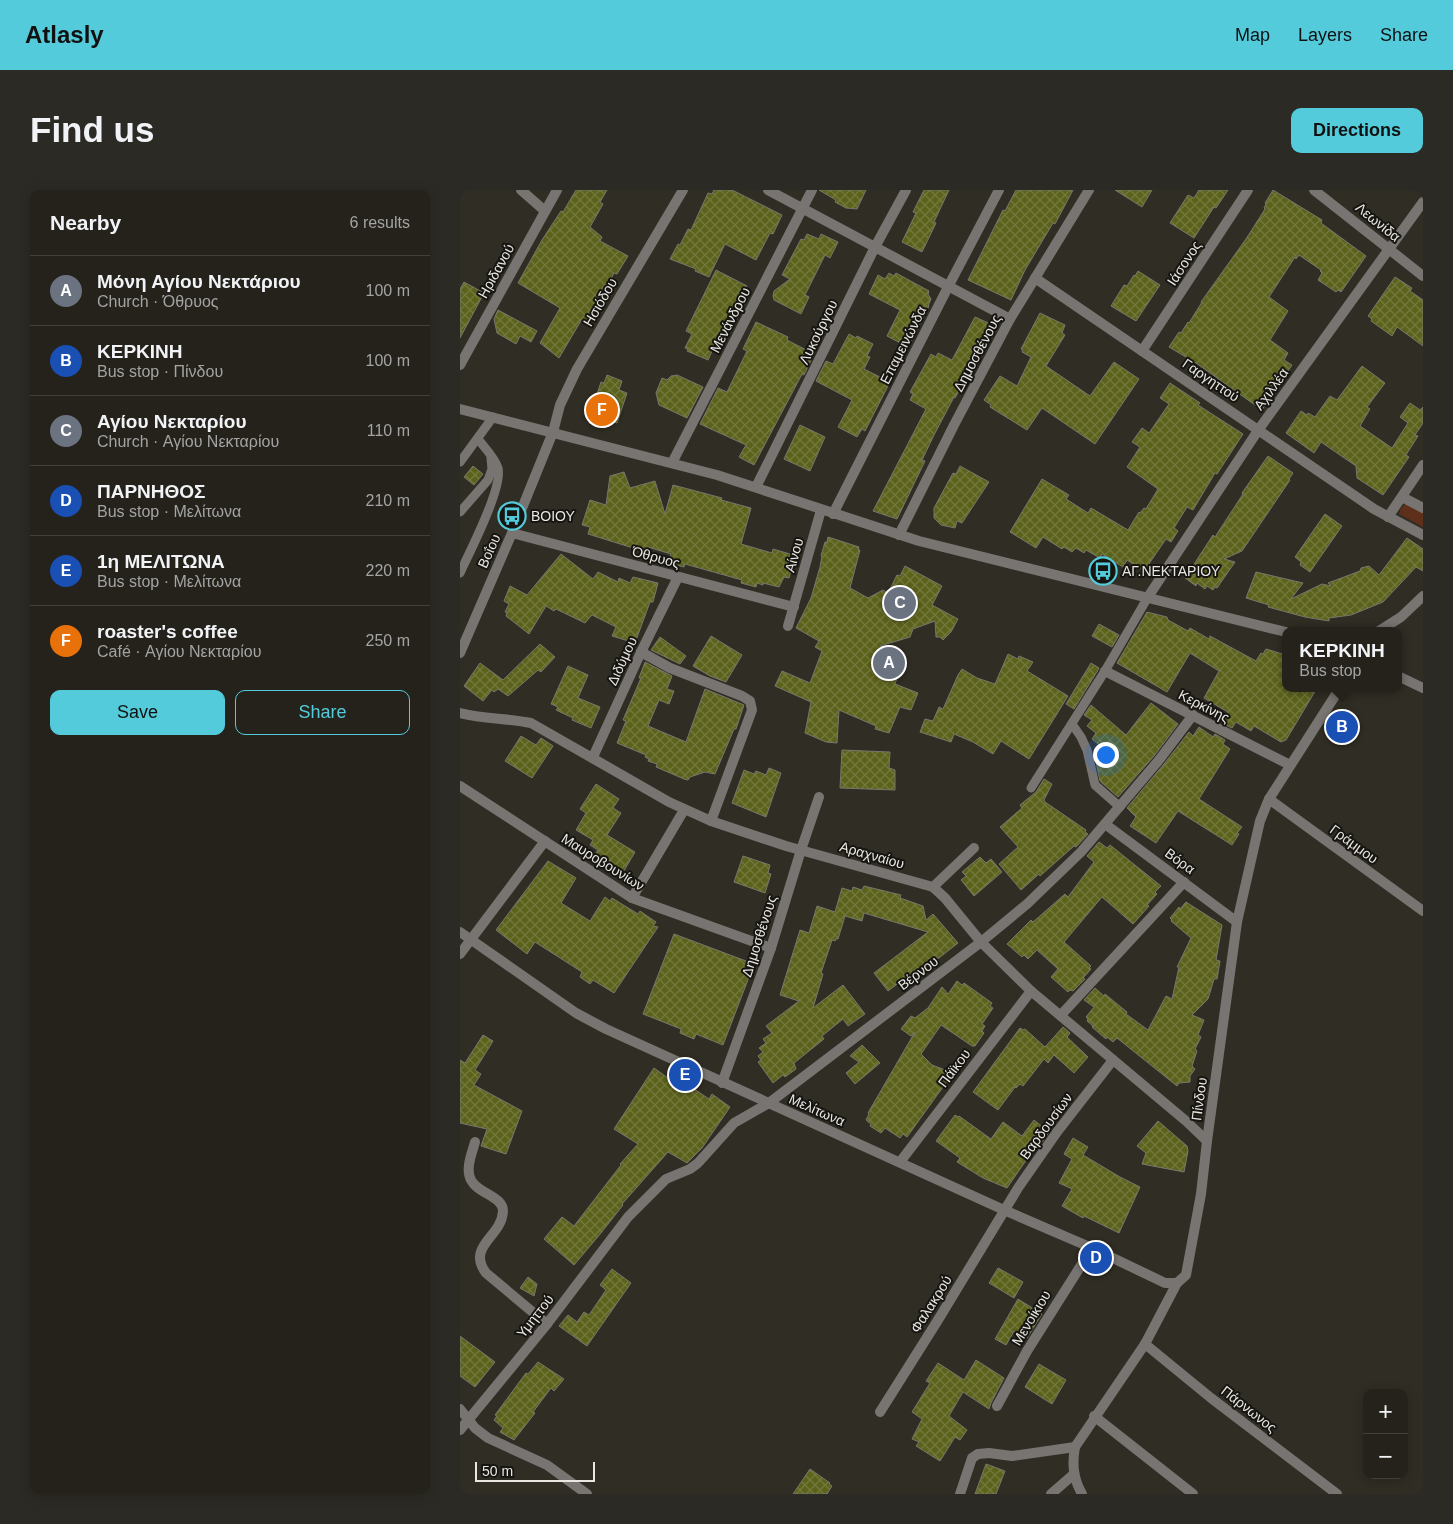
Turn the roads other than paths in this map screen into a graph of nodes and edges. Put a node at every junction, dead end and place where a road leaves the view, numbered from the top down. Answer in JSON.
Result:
{"nodes":[{"id":1,"x":521,"y":190,"type":"edge"},
{"id":2,"x":557,"y":190,"type":"edge"},
{"id":3,"x":683,"y":190,"type":"edge"},
{"id":4,"x":768,"y":190,"type":"edge"},
{"id":5,"x":812,"y":190,"type":"edge"},
{"id":6,"x":906,"y":190,"type":"edge"},
{"id":7,"x":999,"y":190,"type":"edge"},
{"id":8,"x":1089,"y":190,"type":"edge"},
{"id":9,"x":1248,"y":190,"type":"edge"},
{"id":10,"x":1314,"y":190,"type":"edge"},
{"id":11,"x":1423,"y":202,"type":"edge"},
{"id":12,"x":802,"y":208,"type":"junction"},
{"id":13,"x":545,"y":211,"type":"junction"},
{"id":14,"x":875,"y":247,"type":"junction"},
{"id":15,"x":1390,"y":250,"type":"junction"},
{"id":16,"x":1423,"y":276,"type":"edge"},
{"id":17,"x":1035,"y":278,"type":"junction"},
{"id":18,"x":949,"y":285,"type":"junction"},
{"id":19,"x":1010,"y":319,"type":"junction"},
{"id":20,"x":1142,"y":351,"type":"junction"},
{"id":21,"x":460,"y":365,"type":"edge"},
{"id":22,"x":460,"y":409,"type":"edge"},
{"id":23,"x":493,"y":417,"type":"junction"},
{"id":24,"x":1259,"y":429,"type":"junction"},
{"id":25,"x":553,"y":432,"type":"junction"},
{"id":26,"x":478,"y":439,"type":"junction"},
{"id":27,"x":491,"y":456,"type":"junction"},
{"id":28,"x":460,"y":462,"type":"edge"},
{"id":29,"x":672,"y":463,"type":"junction"},
{"id":30,"x":1423,"y":465,"type":"edge"},
{"id":31,"x":756,"y":487,"type":"junction"},
{"id":32,"x":1402,"y":497,"type":"junction"},
{"id":33,"x":1423,"y":508,"type":"edge"},
{"id":34,"x":821,"y":510,"type":"junction"},
{"id":35,"x":460,"y":512,"type":"edge"},
{"id":36,"x":833,"y":514,"type":"junction"},
{"id":37,"x":1388,"y":517,"type":"junction"},
{"id":38,"x":512,"y":533,"type":"junction"},
{"id":39,"x":899,"y":535,"type":"junction"},
{"id":40,"x":1423,"y":535,"type":"edge"},
{"id":41,"x":460,"y":574,"type":"edge"},
{"id":42,"x":678,"y":577,"type":"junction"},
{"id":43,"x":1423,"y":596,"type":"edge"},
{"id":44,"x":1148,"y":597,"type":"junction"},
{"id":45,"x":794,"y":607,"type":"junction"},
{"id":46,"x":788,"y":626,"type":"dead end"},
{"id":47,"x":1385,"y":627,"type":"edge"},
{"id":48,"x":1282,"y":631,"type":"edge"},
{"id":49,"x":460,"y":652,"type":"edge"},
{"id":50,"x":641,"y":652,"type":"junction"},
{"id":51,"x":1105,"y":671,"type":"junction"},
{"id":52,"x":1402,"y":678,"type":"edge"},
{"id":53,"x":1423,"y":688,"type":"edge"},
{"id":54,"x":1337,"y":692,"type":"edge"},
{"id":55,"x":460,"y":714,"type":"edge"},
{"id":56,"x":1193,"y":715,"type":"junction"},
{"id":57,"x":1072,"y":724,"type":"junction"},
{"id":58,"x":593,"y":757,"type":"junction"},
{"id":59,"x":1290,"y":765,"type":"junction"},
{"id":60,"x":460,"y":786,"type":"edge"},
{"id":61,"x":1031,"y":788,"type":"dead end"},
{"id":62,"x":819,"y":797,"type":"dead end"},
{"id":63,"x":1270,"y":799,"type":"junction"},
{"id":64,"x":1120,"y":807,"type":"junction"},
{"id":65,"x":684,"y":810,"type":"junction"},
{"id":66,"x":710,"y":821,"type":"junction"},
{"id":67,"x":1105,"y":824,"type":"junction"},
{"id":68,"x":545,"y":841,"type":"junction"},
{"id":69,"x":974,"y":848,"type":"dead end"},
{"id":70,"x":801,"y":850,"type":"junction"},
{"id":71,"x":1184,"y":882,"type":"junction"},
{"id":72,"x":932,"y":887,"type":"junction"},
{"id":73,"x":632,"y":898,"type":"junction"},
{"id":74,"x":1423,"y":911,"type":"edge"},
{"id":75,"x":1238,"y":922,"type":"junction"},
{"id":76,"x":460,"y":932,"type":"edge"},
{"id":77,"x":470,"y":939,"type":"junction"},
{"id":78,"x":981,"y":942,"type":"junction"},
{"id":79,"x":771,"y":948,"type":"junction"},
{"id":80,"x":460,"y":954,"type":"edge"},
{"id":81,"x":1031,"y":991,"type":"junction"},
{"id":82,"x":1061,"y":1015,"type":"junction"},
{"id":83,"x":1113,"y":1060,"type":"junction"},
{"id":84,"x":722,"y":1083,"type":"junction"},
{"id":85,"x":769,"y":1103,"type":"junction"},
{"id":86,"x":1207,"y":1141,"type":"junction"},
{"id":87,"x":475,"y":1142,"type":"dead end"},
{"id":88,"x":900,"y":1162,"type":"junction"},
{"id":89,"x":1004,"y":1210,"type":"junction"},
{"id":90,"x":628,"y":1217,"type":"joint"},
{"id":91,"x":1092,"y":1248,"type":"junction"},
{"id":92,"x":1177,"y":1282,"type":"junction"},
{"id":93,"x":547,"y":1324,"type":"junction"},
{"id":94,"x":1145,"y":1344,"type":"junction"},
{"id":95,"x":997,"y":1406,"type":"dead end"},
{"id":96,"x":460,"y":1409,"type":"edge"},
{"id":97,"x":880,"y":1412,"type":"dead end"},
{"id":98,"x":1094,"y":1416,"type":"junction"},
{"id":99,"x":469,"y":1419,"type":"junction"},
{"id":100,"x":460,"y":1430,"type":"edge"},
{"id":101,"x":1075,"y":1446,"type":"junction"},
{"id":102,"x":1074,"y":1474,"type":"junction"},
{"id":103,"x":587,"y":1494,"type":"edge"},
{"id":104,"x":960,"y":1494,"type":"edge"},
{"id":105,"x":1050,"y":1494,"type":"edge"},
{"id":106,"x":1082,"y":1494,"type":"edge"},
{"id":107,"x":1193,"y":1494,"type":"edge"},
{"id":108,"x":1337,"y":1494,"type":"edge"}],
"edges":[{"from":1,"to":13,"type":"street"},
{"from":2,"to":13,"type":"street","name":"Ηριδανού"},
{"from":3,"to":25,"type":"street","name":"Ησιόδου"},
{"from":4,"to":12,"type":"street"},
{"from":5,"to":12,"type":"street","name":"Μενάνδρου"},
{"from":6,"to":14,"type":"street","name":"Λυκούργου"},
{"from":7,"to":18,"type":"street","name":"Επαμεινώνδα"},
{"from":8,"to":17,"type":"street","name":"Δημοσθένους"},
{"from":9,"to":20,"type":"street","name":"Ιάσονος"},
{"from":10,"to":15,"type":"street","name":"Λεωνίδα"},
{"from":11,"to":15,"type":"street","name":"Αχιλλέα"},
{"from":12,"to":14,"type":"street"},
{"from":12,"to":29,"type":"street","name":"Μενάνδρου"},
{"from":13,"to":21,"type":"street","name":"Ηριδανού"},
{"from":14,"to":18,"type":"street"},
{"from":14,"to":31,"type":"street","name":"Λυκούργου"},
{"from":15,"to":16,"type":"street","name":"Λεωνίδα"},
{"from":15,"to":24,"type":"street","name":"Αχιλλέα"},
{"from":17,"to":19,"type":"street","name":"Δημοσθένους"},
{"from":17,"to":20,"type":"street","name":"Γαργηττού"},
{"from":18,"to":19,"type":"street"},
{"from":18,"to":36,"type":"street","name":"Επαμεινώνδα"},
{"from":19,"to":39,"type":"street","name":"Δημοσθένους"},
{"from":20,"to":24,"type":"street","name":"Γαργηττού"},
{"from":22,"to":23,"type":"street"},
{"from":23,"to":25,"type":"street"},
{"from":23,"to":26,"type":"lane"},
{"from":24,"to":37,"type":"street","name":"Γαργηττού"},
{"from":24,"to":44,"type":"street","name":"Αχιλλέα"},
{"from":25,"to":29,"type":"street"},
{"from":25,"to":38,"type":"street","name":"Βοΐου"},
{"from":26,"to":27,"type":"lane"},
{"from":26,"to":28,"type":"lane"},
{"from":27,"to":35,"type":"lane"},
{"from":27,"to":41,"type":"lane"},
{"from":29,"to":31,"type":"street"},
{"from":30,"to":32,"type":"street"},
{"from":31,"to":34,"type":"street"},
{"from":32,"to":33,"type":"street"},
{"from":32,"to":37,"type":"street"},
{"from":34,"to":36,"type":"street"},
{"from":34,"to":45,"type":"street","name":"Αίνου"},
{"from":36,"to":39,"type":"street"},
{"from":37,"to":40,"type":"street","name":"Γαργηττού"},
{"from":38,"to":42,"type":"street","name":"Όθρυος"},
{"from":38,"to":49,"type":"street","name":"Βοΐου"},
{"from":39,"to":44,"type":"street"},
{"from":42,"to":45,"type":"street","name":"Όθρυος"},
{"from":42,"to":50,"type":"street","name":"Διδύμου"},
{"from":43,"to":47,"type":"street"},
{"from":44,"to":48,"type":"street"},
{"from":44,"to":51,"type":"lane"},
{"from":45,"to":46,"type":"street","name":"Αίνου"},
{"from":50,"to":58,"type":"street","name":"Διδύμου"},
{"from":50,"to":66,"type":"street"},
{"from":51,"to":56,"type":"street","name":"Κερκίνης"},
{"from":51,"to":57,"type":"lane"},
{"from":52,"to":53,"type":"street"},
{"from":54,"to":59,"type":"street","name":"Πίνδου"},
{"from":55,"to":58,"type":"street","name":"Αραχναίου"},
{"from":56,"to":59,"type":"street","name":"Κερκίνης"},
{"from":56,"to":64,"type":"street","name":"Βέρνου"},
{"from":57,"to":61,"type":"lane"},
{"from":57,"to":64,"type":"lane"},
{"from":58,"to":65,"type":"street","name":"Αραχναίου"},
{"from":59,"to":63,"type":"street","name":"Πίνδου"},
{"from":60,"to":68,"type":"street","name":"Μαυροβουνίων"},
{"from":62,"to":70,"type":"street","name":"Δημοσθένους"},
{"from":63,"to":74,"type":"street","name":"Γράμμου"},
{"from":63,"to":75,"type":"street","name":"Πίνδου"},
{"from":64,"to":67,"type":"street","name":"Βέρνου"},
{"from":65,"to":66,"type":"street","name":"Αραχναίου"},
{"from":65,"to":73,"type":"street"},
{"from":66,"to":70,"type":"street","name":"Αραχναίου"},
{"from":67,"to":71,"type":"street","name":"Βόρα"},
{"from":67,"to":78,"type":"street","name":"Βέρνου"},
{"from":68,"to":73,"type":"street","name":"Μαυροβουνίων"},
{"from":68,"to":77,"type":"street"},
{"from":69,"to":72,"type":"street"},
{"from":70,"to":72,"type":"street","name":"Αραχναίου"},
{"from":70,"to":79,"type":"street","name":"Δημοσθένους"},
{"from":71,"to":75,"type":"street","name":"Βόρα"},
{"from":71,"to":82,"type":"street"},
{"from":72,"to":78,"type":"street","name":"Αραχναίου"},
{"from":73,"to":79,"type":"street","name":"Μαυροβουνίων"},
{"from":75,"to":86,"type":"street","name":"Πίνδου"},
{"from":76,"to":77,"type":"street","name":"Μελίτωνα"},
{"from":77,"to":80,"type":"street"},
{"from":77,"to":84,"type":"street","name":"Μελίτωνα"},
{"from":78,"to":81,"type":"street","name":"Αραχναίου"},
{"from":78,"to":85,"type":"street","name":"Βέρνου"},
{"from":79,"to":84,"type":"street","name":"Δημοσθένους"},
{"from":81,"to":82,"type":"street","name":"Αραχναίου"},
{"from":81,"to":88,"type":"street","name":"Πάϊκου"},
{"from":82,"to":83,"type":"street","name":"Αραχναίου"},
{"from":83,"to":86,"type":"street","name":"Αραχναίου"},
{"from":83,"to":89,"type":"street","name":"Βαρδουσίων"},
{"from":84,"to":85,"type":"street","name":"Μελίτωνα"},
{"from":85,"to":88,"type":"street","name":"Μελίτωνα"},
{"from":85,"to":90,"type":"street","name":"Βέρνου"},
{"from":86,"to":92,"type":"street","name":"Πίνδου"},
{"from":87,"to":93,"type":"street"},
{"from":88,"to":89,"type":"street","name":"Μελίτωνα"},
{"from":89,"to":91,"type":"street","name":"Μελίτωνα"},
{"from":89,"to":97,"type":"street","name":"Φαλακρού"},
{"from":90,"to":93,"type":"street","name":"Υμηττού"},
{"from":91,"to":92,"type":"street","name":"Μελίτωνα"},
{"from":91,"to":95,"type":"street","name":"Μενοίκιου"},
{"from":92,"to":94,"type":"street","name":"Πίνδου"},
{"from":93,"to":99,"type":"street","name":"Υμηττού"},
{"from":94,"to":98,"type":"street","name":"Πίνδου"},
{"from":94,"to":108,"type":"street","name":"Πάρνωνος"},
{"from":96,"to":99,"type":"street"},
{"from":98,"to":101,"type":"street","name":"Πίνδου"},
{"from":98,"to":107,"type":"street"},
{"from":99,"to":100,"type":"street","name":"Υμηττού"},
{"from":99,"to":103,"type":"street"},
{"from":101,"to":102,"type":"street","name":"Πίνδου"},
{"from":101,"to":104,"type":"street"},
{"from":102,"to":105,"type":"street"},
{"from":102,"to":106,"type":"street"}]}
